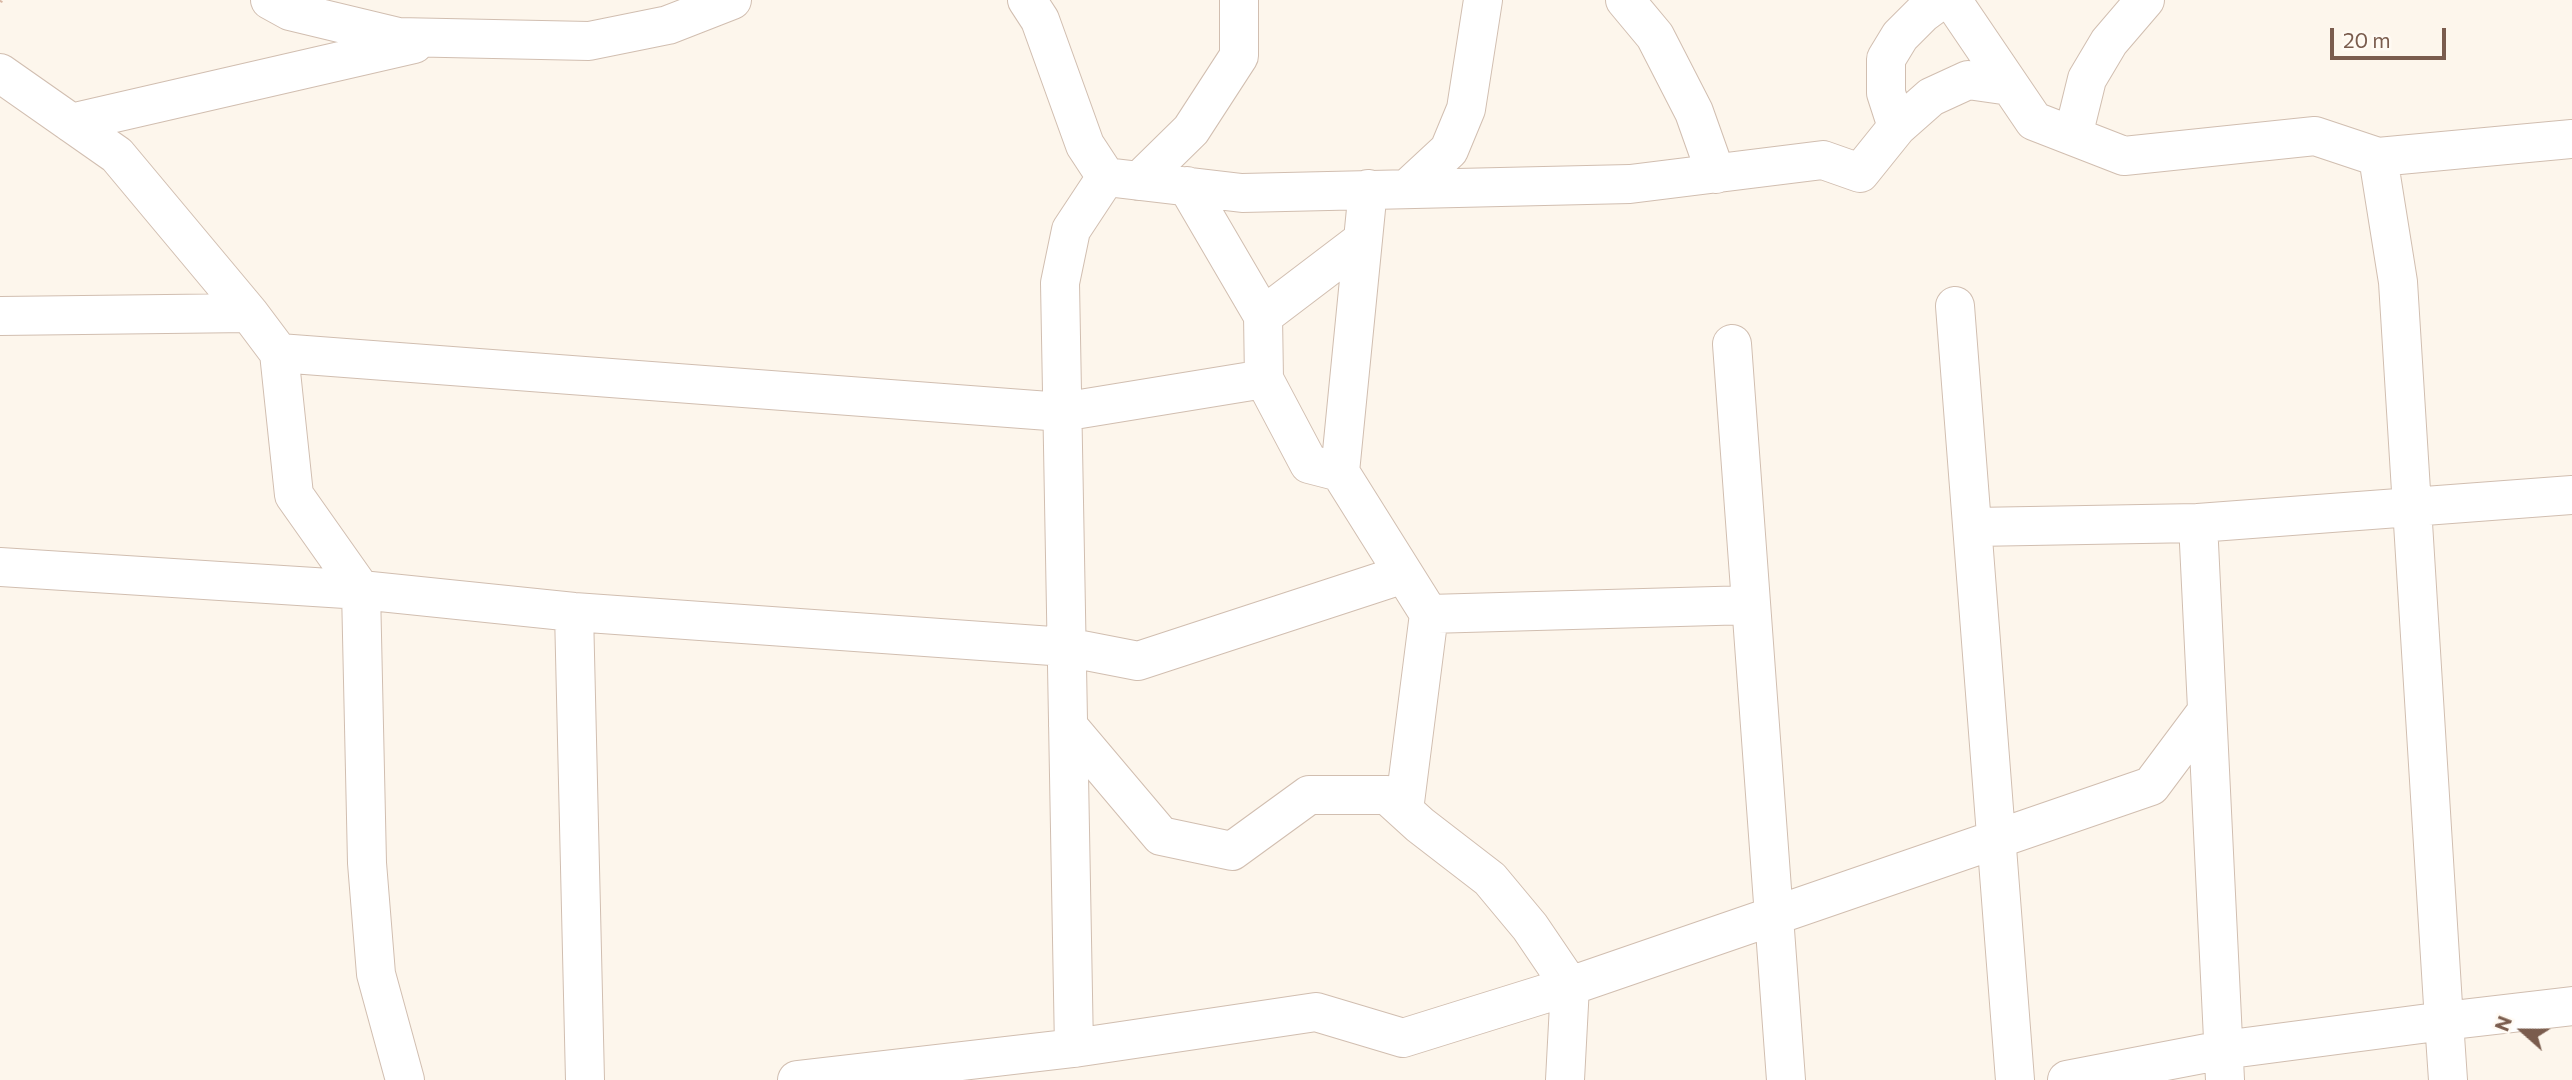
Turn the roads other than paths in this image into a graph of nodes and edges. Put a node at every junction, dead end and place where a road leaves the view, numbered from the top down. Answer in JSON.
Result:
{"nodes":[{"id":1,"x":270,"y":0,"type":"edge"},
{"id":2,"x":732,"y":0,"type":"edge"},
{"id":3,"x":1027,"y":0,"type":"edge"},
{"id":4,"x":1239,"y":0,"type":"edge"},
{"id":5,"x":1483,"y":0,"type":"edge"},
{"id":6,"x":1625,"y":0,"type":"edge"},
{"id":7,"x":1941,"y":0,"type":"edge"},
{"id":8,"x":1952,"y":0,"type":"edge"},
{"id":9,"x":2144,"y":0,"type":"edge"},
{"id":10,"x":441,"y":38,"type":"junction"},
{"id":11,"x":0,"y":73,"type":"edge"},
{"id":12,"x":2010,"y":86,"type":"junction"},
{"id":13,"x":71,"y":123,"type":"junction"},
{"id":14,"x":1897,"y":127,"type":"junction"},
{"id":15,"x":2073,"y":136,"type":"junction"},
{"id":16,"x":2572,"y":139,"type":"edge"},
{"id":17,"x":2378,"y":156,"type":"junction"},
{"id":18,"x":1716,"y":174,"type":"junction"},
{"id":19,"x":1122,"y":179,"type":"junction"},
{"id":20,"x":1187,"y":186,"type":"junction"},
{"id":21,"x":1408,"y":188,"type":"junction"},
{"id":22,"x":1368,"y":189,"type":"junction"},
{"id":23,"x":1363,"y":240,"type":"junction"},
{"id":24,"x":1955,"y":306,"type":"dead end"},
{"id":25,"x":249,"y":313,"type":"junction"},
{"id":26,"x":0,"y":316,"type":"edge"},
{"id":27,"x":1264,"y":316,"type":"junction"},
{"id":28,"x":1732,"y":344,"type":"dead end"},
{"id":29,"x":279,"y":353,"type":"junction"},
{"id":30,"x":1265,"y":379,"type":"junction"},
{"id":31,"x":1062,"y":412,"type":"junction"},
{"id":32,"x":1340,"y":472,"type":"junction"},
{"id":33,"x":2572,"y":495,"type":"edge"},
{"id":34,"x":2412,"y":508,"type":"junction"},
{"id":35,"x":2198,"y":523,"type":"junction"},
{"id":36,"x":1974,"y":527,"type":"junction"},
{"id":37,"x":0,"y":568,"type":"edge"},
{"id":38,"x":1404,"y":574,"type":"junction"},
{"id":39,"x":361,"y":590,"type":"junction"},
{"id":40,"x":1751,"y":605,"type":"junction"},
{"id":41,"x":574,"y":612,"type":"junction"},
{"id":42,"x":1429,"y":614,"type":"junction"},
{"id":43,"x":1066,"y":647,"type":"junction"},
{"id":44,"x":2207,"y":711,"type":"junction"},
{"id":45,"x":1068,"y":726,"type":"junction"},
{"id":46,"x":1404,"y":810,"type":"junction"},
{"id":47,"x":1997,"y":839,"type":"junction"},
{"id":48,"x":1774,"y":916,"type":"junction"},
{"id":49,"x":1570,"y":986,"type":"junction"},
{"id":50,"x":2572,"y":1006,"type":"edge"},
{"id":51,"x":2444,"y":1021,"type":"junction"},
{"id":52,"x":1074,"y":1048,"type":"junction"},
{"id":53,"x":2224,"y":1065,"type":"edge"},
{"id":54,"x":405,"y":1080,"type":"edge"},
{"id":55,"x":585,"y":1080,"type":"edge"},
{"id":56,"x":797,"y":1080,"type":"edge"},
{"id":57,"x":1565,"y":1080,"type":"edge"},
{"id":58,"x":1786,"y":1080,"type":"edge"},
{"id":59,"x":2015,"y":1080,"type":"edge"},
{"id":60,"x":2067,"y":1080,"type":"edge"},
{"id":61,"x":2448,"y":1080,"type":"edge"}],
"edges":[{"from":1,"to":10,"type":"street"},
{"from":2,"to":10,"type":"street"},
{"from":3,"to":19,"type":"street"},
{"from":4,"to":19,"type":"street"},
{"from":5,"to":21,"type":"street"},
{"from":6,"to":18,"type":"street"},
{"from":7,"to":14,"type":"street"},
{"from":8,"to":12,"type":"street"},
{"from":9,"to":15,"type":"street"},
{"from":10,"to":13,"type":"street"},
{"from":11,"to":13,"type":"street"},
{"from":12,"to":14,"type":"street"},
{"from":12,"to":15,"type":"street"},
{"from":13,"to":25,"type":"street"},
{"from":14,"to":18,"type":"street"},
{"from":15,"to":17,"type":"street"},
{"from":16,"to":17,"type":"street"},
{"from":17,"to":34,"type":"street"},
{"from":18,"to":21,"type":"street"},
{"from":19,"to":20,"type":"street"},
{"from":19,"to":31,"type":"street"},
{"from":20,"to":22,"type":"street"},
{"from":20,"to":27,"type":"street"},
{"from":21,"to":22,"type":"street"},
{"from":22,"to":23,"type":"street"},
{"from":23,"to":27,"type":"street"},
{"from":23,"to":32,"type":"street"},
{"from":24,"to":36,"type":"street"},
{"from":25,"to":26,"type":"street"},
{"from":25,"to":29,"type":"street"},
{"from":27,"to":30,"type":"street"},
{"from":28,"to":40,"type":"street"},
{"from":29,"to":31,"type":"street"},
{"from":29,"to":39,"type":"street"},
{"from":30,"to":31,"type":"street"},
{"from":30,"to":32,"type":"street"},
{"from":31,"to":43,"type":"street"},
{"from":32,"to":38,"type":"street"},
{"from":33,"to":34,"type":"street"},
{"from":34,"to":35,"type":"street"},
{"from":34,"to":51,"type":"street"},
{"from":35,"to":36,"type":"street"},
{"from":35,"to":44,"type":"street"},
{"from":36,"to":47,"type":"street"},
{"from":37,"to":39,"type":"street"},
{"from":38,"to":42,"type":"street"},
{"from":38,"to":43,"type":"street"},
{"from":39,"to":41,"type":"street"},
{"from":39,"to":54,"type":"street"},
{"from":40,"to":42,"type":"street"},
{"from":40,"to":48,"type":"street"},
{"from":41,"to":43,"type":"street"},
{"from":41,"to":55,"type":"street"},
{"from":42,"to":46,"type":"street"},
{"from":43,"to":45,"type":"street"},
{"from":44,"to":47,"type":"street"},
{"from":44,"to":53,"type":"street"},
{"from":45,"to":46,"type":"street"},
{"from":45,"to":52,"type":"street"},
{"from":46,"to":49,"type":"street"},
{"from":47,"to":48,"type":"street"},
{"from":47,"to":59,"type":"street"},
{"from":48,"to":49,"type":"street"},
{"from":48,"to":58,"type":"street"},
{"from":49,"to":52,"type":"street"},
{"from":49,"to":57,"type":"street"},
{"from":50,"to":51,"type":"street"},
{"from":51,"to":53,"type":"street"},
{"from":51,"to":61,"type":"street"},
{"from":52,"to":56,"type":"street"},
{"from":53,"to":60,"type":"street"}]}
